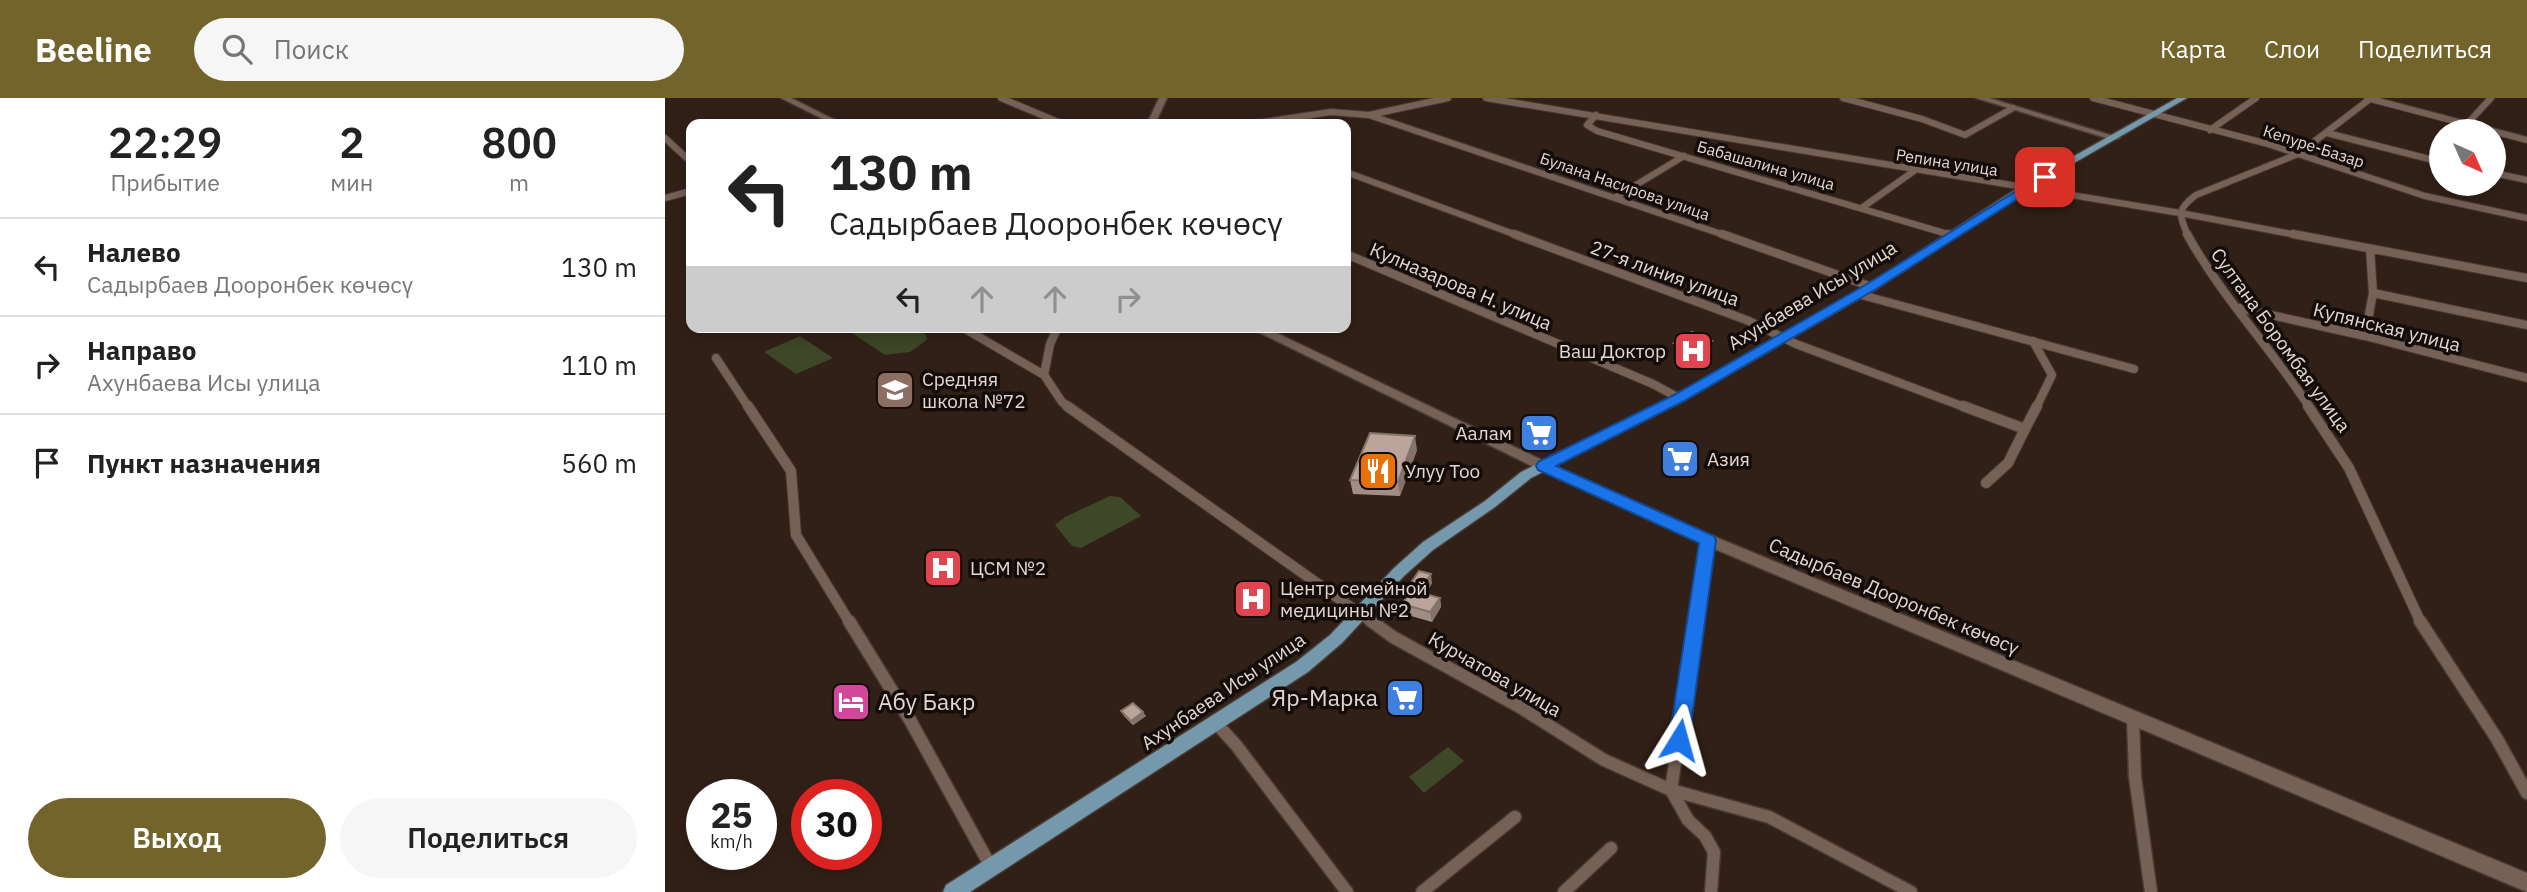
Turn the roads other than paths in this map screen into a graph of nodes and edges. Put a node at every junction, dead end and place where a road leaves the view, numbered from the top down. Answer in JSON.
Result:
{"nodes":[{"id":1,"x":785,"y":98,"type":"edge"},
{"id":2,"x":1001,"y":98,"type":"edge"},
{"id":3,"x":1163,"y":98,"type":"edge"},
{"id":4,"x":1448,"y":98,"type":"edge"},
{"id":5,"x":1486,"y":98,"type":"edge"},
{"id":6,"x":1843,"y":98,"type":"edge"},
{"id":7,"x":1980,"y":98,"type":"edge"},
{"id":8,"x":2093,"y":98,"type":"edge"},
{"id":9,"x":2183,"y":98,"type":"edge"},
{"id":10,"x":2256,"y":98,"type":"edge"},
{"id":11,"x":2369,"y":98,"type":"edge"},
{"id":12,"x":2491,"y":98,"type":"edge"},
{"id":13,"x":2013,"y":107,"type":"junction"},
{"id":14,"x":1369,"y":115,"type":"junction"},
{"id":15,"x":1596,"y":115,"type":"junction"},
{"id":16,"x":2155,"y":115,"type":"junction"},
{"id":17,"x":829,"y":119,"type":"edge"},
{"id":18,"x":1051,"y":119,"type":"edge"},
{"id":19,"x":1153,"y":119,"type":"edge"},
{"id":20,"x":1282,"y":119,"type":"edge"},
{"id":21,"x":2448,"y":119,"type":"edge"},
{"id":22,"x":2472,"y":119,"type":"edge"},
{"id":23,"x":2210,"y":130,"type":"junction"},
{"id":24,"x":2327,"y":133,"type":"junction"},
{"id":25,"x":2506,"y":134,"type":"edge"},
{"id":26,"x":665,"y":138,"type":"edge"},
{"id":27,"x":2116,"y":138,"type":"junction"},
{"id":28,"x":2527,"y":140,"type":"edge"},
{"id":29,"x":2298,"y":154,"type":"junction"},
{"id":30,"x":1684,"y":156,"type":"junction"},
{"id":31,"x":686,"y":157,"type":"edge"},
{"id":32,"x":2429,"y":159,"type":"edge"},
{"id":33,"x":1914,"y":171,"type":"junction"},
{"id":34,"x":1351,"y":174,"type":"edge"},
{"id":35,"x":2506,"y":176,"type":"edge"},
{"id":36,"x":2527,"y":180,"type":"edge"},
{"id":37,"x":2024,"y":188,"type":"junction"},
{"id":38,"x":686,"y":192,"type":"edge"},
{"id":39,"x":1616,"y":197,"type":"junction"},
{"id":40,"x":665,"y":198,"type":"edge"},
{"id":41,"x":1863,"y":207,"type":"junction"},
{"id":42,"x":2180,"y":213,"type":"junction"},
{"id":43,"x":2527,"y":218,"type":"edge"},
{"id":44,"x":1951,"y":235,"type":"junction"},
{"id":45,"x":2370,"y":249,"type":"junction"},
{"id":46,"x":1351,"y":256,"type":"edge"},
{"id":47,"x":2527,"y":278,"type":"edge"},
{"id":48,"x":1871,"y":287,"type":"junction"},
{"id":49,"x":2373,"y":293,"type":"junction"},
{"id":50,"x":1858,"y":294,"type":"junction"},
{"id":51,"x":2240,"y":308,"type":"junction"},
{"id":52,"x":2527,"y":325,"type":"edge"},
{"id":53,"x":972,"y":333,"type":"edge"},
{"id":54,"x":1054,"y":333,"type":"edge"},
{"id":55,"x":1266,"y":333,"type":"edge"},
{"id":56,"x":2365,"y":336,"type":"junction"},
{"id":57,"x":1783,"y":338,"type":"junction"},
{"id":58,"x":2033,"y":341,"type":"junction"},
{"id":59,"x":716,"y":358,"type":"dead end"},
{"id":60,"x":2134,"y":369,"type":"dead end"},
{"id":61,"x":1044,"y":375,"type":"junction"},
{"id":62,"x":2527,"y":378,"type":"edge"},
{"id":63,"x":1679,"y":398,"type":"junction"},
{"id":64,"x":2025,"y":429,"type":"junction"},
{"id":65,"x":1543,"y":466,"type":"junction"},
{"id":66,"x":1986,"y":483,"type":"dead end"},
{"id":67,"x":1708,"y":540,"type":"junction"},
{"id":68,"x":1361,"y":612,"type":"junction"},
{"id":69,"x":2133,"y":720,"type":"junction"},
{"id":70,"x":1215,"y":722,"type":"junction"},
{"id":71,"x":1671,"y":790,"type":"junction"},
{"id":72,"x":2527,"y":793,"type":"edge"},
{"id":73,"x":1515,"y":817,"type":"dead end"},
{"id":74,"x":1611,"y":848,"type":"dead end"},
{"id":75,"x":991,"y":867,"type":"junction"},
{"id":76,"x":2527,"y":883,"type":"edge"},
{"id":77,"x":953,"y":892,"type":"edge"},
{"id":78,"x":1347,"y":892,"type":"edge"},
{"id":79,"x":1422,"y":892,"type":"edge"},
{"id":80,"x":1564,"y":892,"type":"edge"},
{"id":81,"x":1711,"y":892,"type":"edge"},
{"id":82,"x":1910,"y":892,"type":"edge"},
{"id":83,"x":2151,"y":892,"type":"edge"}],
"edges":[{"from":1,"to":17,"type":"main road"},
{"from":2,"to":18,"type":"street"},
{"from":3,"to":19,"type":"main road"},
{"from":4,"to":14,"type":"street"},
{"from":5,"to":15,"type":"street","name":"Репина улица"},
{"from":6,"to":13,"type":"street"},
{"from":7,"to":13,"type":"main road"},
{"from":8,"to":16,"type":"street","name":"Кепуре-Базар"},
{"from":9,"to":16,"type":"main road","name":"Ахунбаева Исы улица"},
{"from":10,"to":23,"type":"street"},
{"from":11,"to":21,"type":"street"},
{"from":11,"to":24,"type":"street"},
{"from":12,"to":22,"type":"street"},
{"from":13,"to":27,"type":"main road"},
{"from":14,"to":20,"type":"street"},
{"from":14,"to":39,"type":"street","name":"Булана Насирова улица"},
{"from":15,"to":30,"type":"street","name":"Бабашалина улица"},
{"from":15,"to":33,"type":"street","name":"Репина улица"},
{"from":16,"to":23,"type":"street","name":"Кепуре-Базар"},
{"from":16,"to":27,"type":"main road","name":"Ахунбаева Исы улица"},
{"from":23,"to":29,"type":"street","name":"Кепуре-Базар"},
{"from":24,"to":29,"type":"street"},
{"from":24,"to":32,"type":"street"},
{"from":25,"to":28,"type":"street"},
{"from":26,"to":31,"type":"street"},
{"from":27,"to":37,"type":"main road","name":"Ахунбаева Исы улица"},
{"from":29,"to":42,"type":"street"},
{"from":29,"to":43,"type":"street","name":"Кепуре-Базар"},
{"from":30,"to":39,"type":"street"},
{"from":30,"to":41,"type":"street","name":"Бабашалина улица"},
{"from":33,"to":37,"type":"street","name":"Репина улица"},
{"from":33,"to":41,"type":"street"},
{"from":34,"to":57,"type":"street","name":"27-я линия улица"},
{"from":35,"to":36,"type":"street"},
{"from":37,"to":42,"type":"street","name":"Репина улица"},
{"from":37,"to":44,"type":"main road","name":"Ахунбаева Исы улица"},
{"from":38,"to":40,"type":"street"},
{"from":39,"to":48,"type":"street","name":"Булана Насирова улица"},
{"from":41,"to":44,"type":"street","name":"Бабашалина улица"},
{"from":42,"to":45,"type":"street","name":"Репина улица"},
{"from":42,"to":51,"type":"street","name":"Султана Боромбая улица"},
{"from":44,"to":48,"type":"main road","name":"Ахунбаева Исы улица"},
{"from":45,"to":47,"type":"street","name":"Репина улица"},
{"from":45,"to":49,"type":"street"},
{"from":46,"to":63,"type":"street","name":"Кулназарова Н. улица"},
{"from":48,"to":50,"type":"main road","name":"Ахунбаева Исы улица"},
{"from":49,"to":52,"type":"street"},
{"from":49,"to":56,"type":"street"},
{"from":50,"to":57,"type":"main road","name":"Ахунбаева Исы улица"},
{"from":50,"to":58,"type":"street"},
{"from":51,"to":56,"type":"street","name":"Купянская улица"},
{"from":51,"to":72,"type":"street","name":"Султана Боромбая улица"},
{"from":53,"to":61,"type":"street","name":"Курчатова улица"},
{"from":54,"to":61,"type":"street"},
{"from":55,"to":65,"type":"main road","name":"Садырбаев Дооронбек көчөсү"},
{"from":56,"to":62,"type":"street","name":"Купянская улица"},
{"from":57,"to":63,"type":"main road","name":"Ахунбаева Исы улица"},
{"from":57,"to":64,"type":"street","name":"27-я линия улица"},
{"from":58,"to":60,"type":"street"},
{"from":58,"to":64,"type":"street"},
{"from":59,"to":75,"type":"street"},
{"from":61,"to":68,"type":"street","name":"Курчатова улица"},
{"from":63,"to":65,"type":"main road","name":"Ахунбаева Исы улица"},
{"from":64,"to":66,"type":"street"},
{"from":65,"to":67,"type":"main road","name":"Садырбаев Дооронбек көчөсү"},
{"from":65,"to":68,"type":"main road","name":"Ахунбаева Исы улица"},
{"from":67,"to":69,"type":"main road","name":"Садырбаев Дооронбек көчөсү"},
{"from":67,"to":71,"type":"street"},
{"from":68,"to":70,"type":"main road","name":"Ахунбаева Исы улица"},
{"from":68,"to":71,"type":"street","name":"Курчатова улица"},
{"from":69,"to":76,"type":"main road","name":"Садырбаев Дооронбек көчөсү"},
{"from":69,"to":83,"type":"street"},
{"from":70,"to":75,"type":"main road","name":"Ахунбаева Исы улица"},
{"from":70,"to":78,"type":"street"},
{"from":71,"to":81,"type":"street"},
{"from":71,"to":82,"type":"street","name":"Курчатова улица"},
{"from":73,"to":79,"type":"street"},
{"from":74,"to":80,"type":"street"},
{"from":75,"to":77,"type":"main road","name":"Ахунбаева Исы улица"}]}
